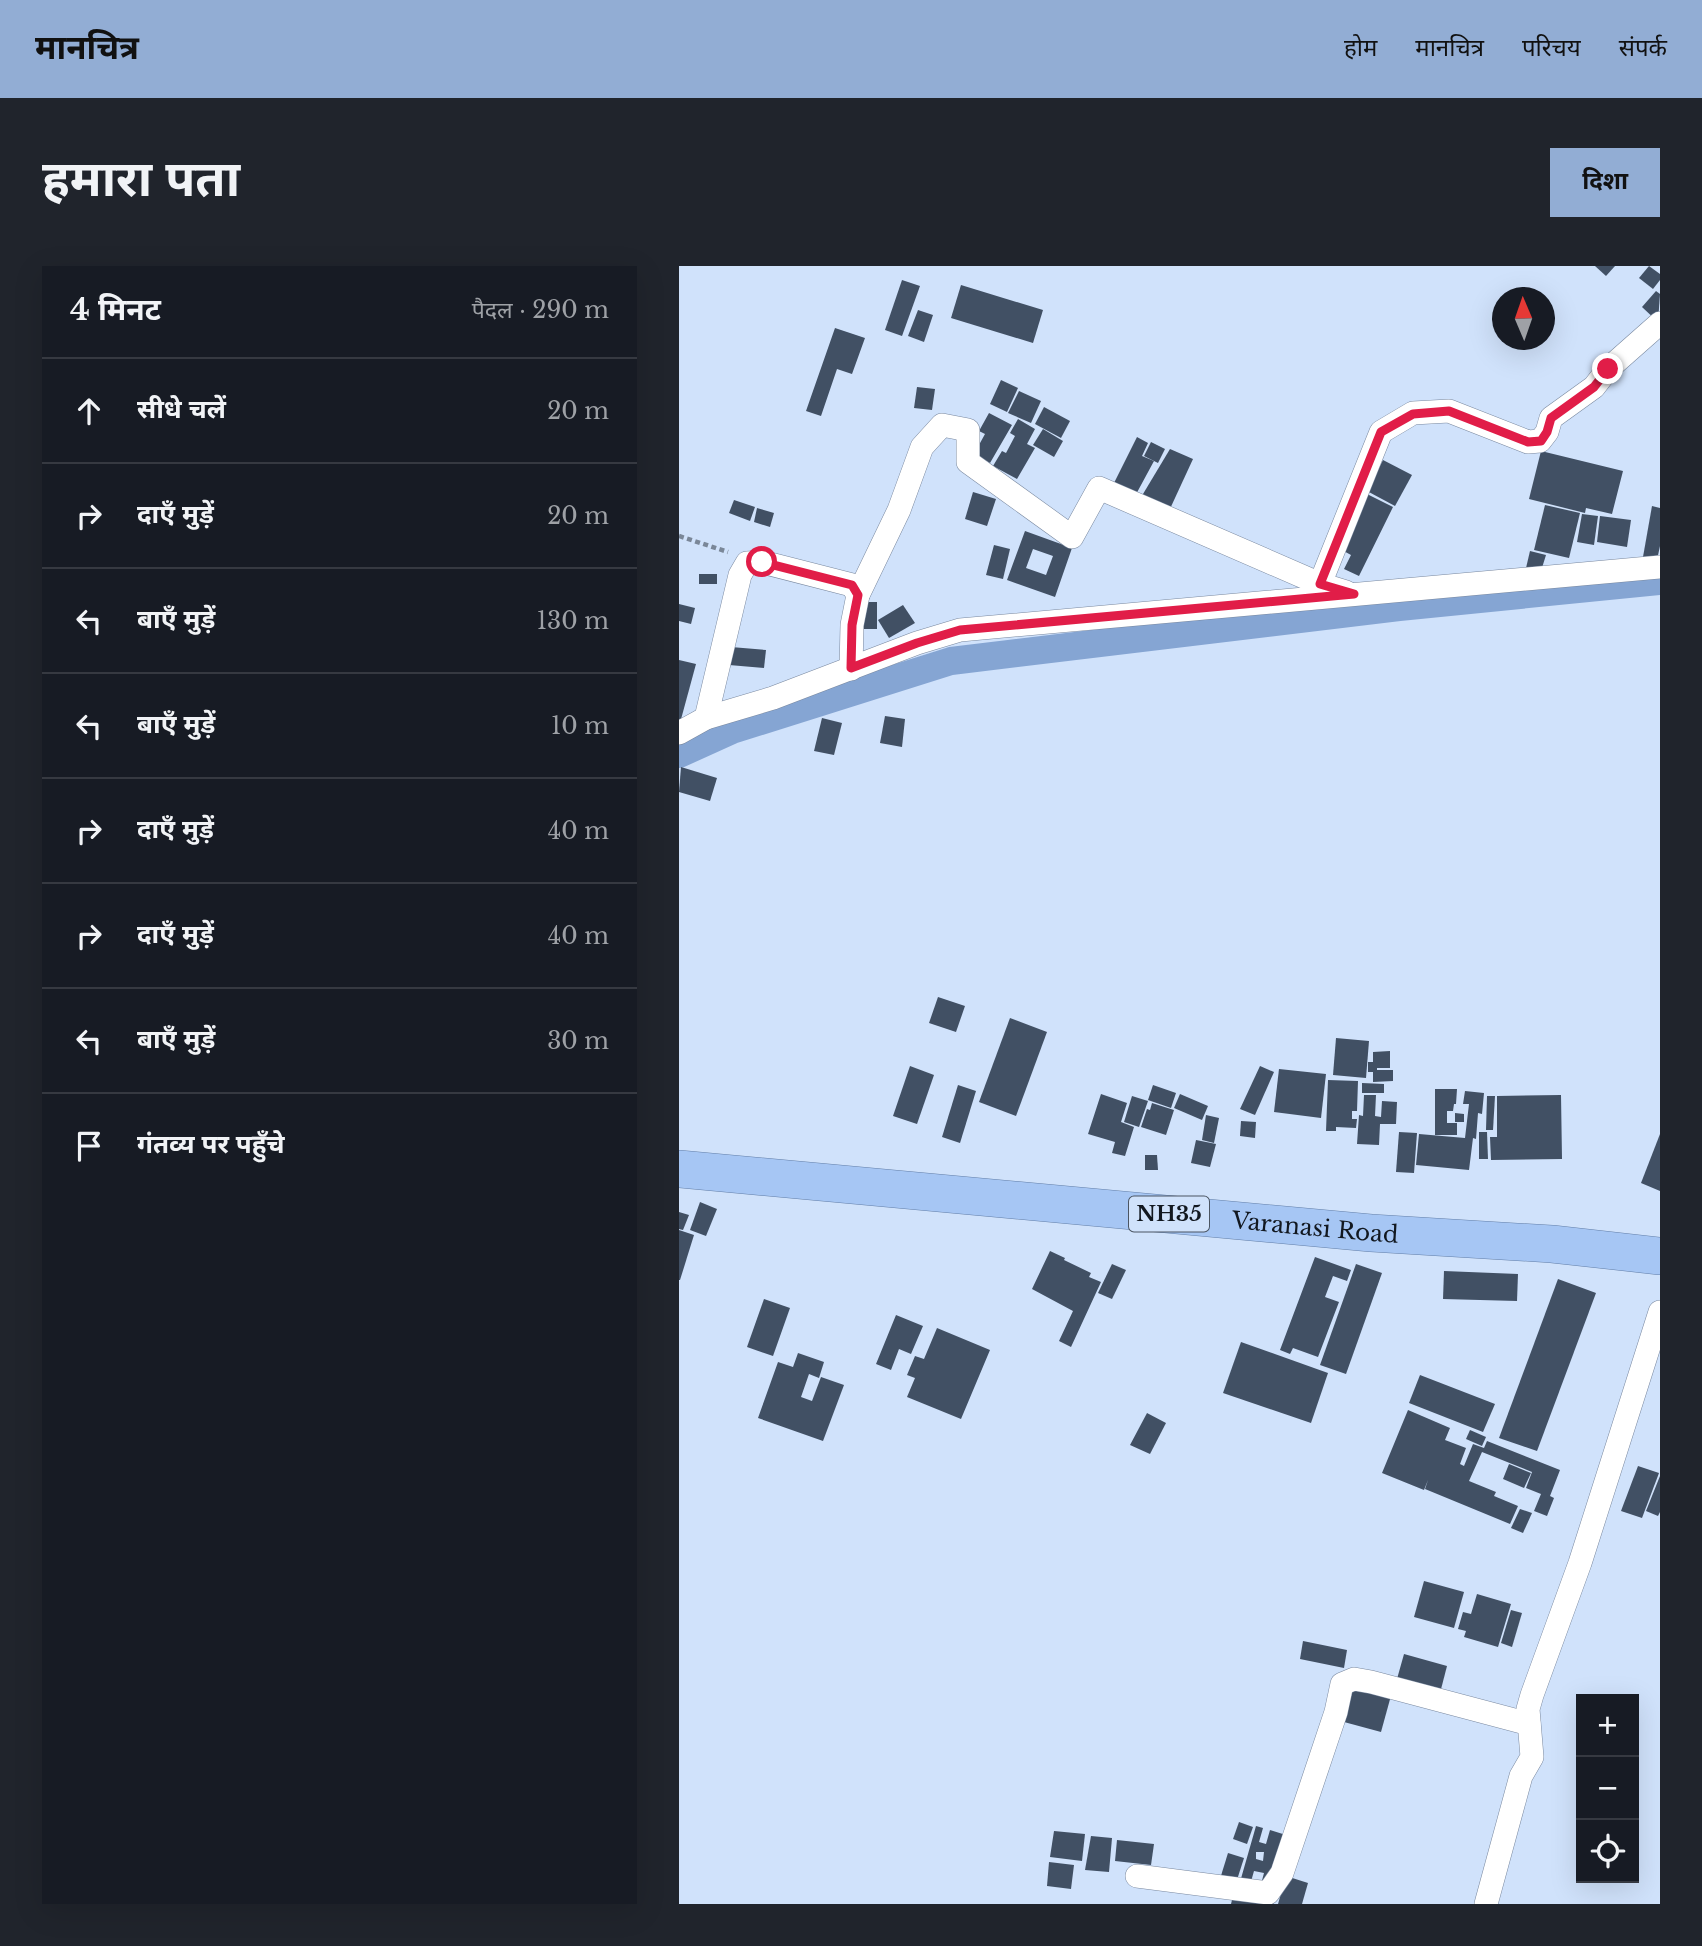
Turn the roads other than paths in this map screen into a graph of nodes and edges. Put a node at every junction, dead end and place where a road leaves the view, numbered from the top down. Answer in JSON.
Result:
{"nodes":[{"id":1,"x":1660,"y":323,"type":"edge"},
{"id":2,"x":1660,"y":567,"type":"edge"},
{"id":3,"x":1320,"y":584,"type":"junction"},
{"id":4,"x":1354,"y":594,"type":"junction"},
{"id":5,"x":858,"y":595,"type":"junction"},
{"id":6,"x":851,"y":668,"type":"junction"},
{"id":7,"x":706,"y":718,"type":"junction"},
{"id":8,"x":679,"y":733,"type":"edge"},
{"id":9,"x":679,"y":1169,"type":"edge"},
{"id":10,"x":1660,"y":1256,"type":"edge"},
{"id":11,"x":1660,"y":1312,"type":"edge"},
{"id":12,"x":1529,"y":1724,"type":"junction"},
{"id":13,"x":1137,"y":1876,"type":"dead end"},
{"id":14,"x":1486,"y":1904,"type":"edge"}],
"edges":[{"from":1,"to":3,"type":"street"},
{"from":2,"to":4,"type":"street"},
{"from":3,"to":4,"type":"street"},
{"from":3,"to":5,"type":"street"},
{"from":4,"to":6,"type":"street"},
{"from":5,"to":6,"type":"street"},
{"from":5,"to":7,"type":"street"},
{"from":6,"to":7,"type":"street"},
{"from":7,"to":8,"type":"street"},
{"from":9,"to":10,"type":"highway","name":"Varanasi Road","number":"NH35"},
{"from":11,"to":12,"type":"street"},
{"from":12,"to":13,"type":"street"},
{"from":12,"to":14,"type":"street"}]}
